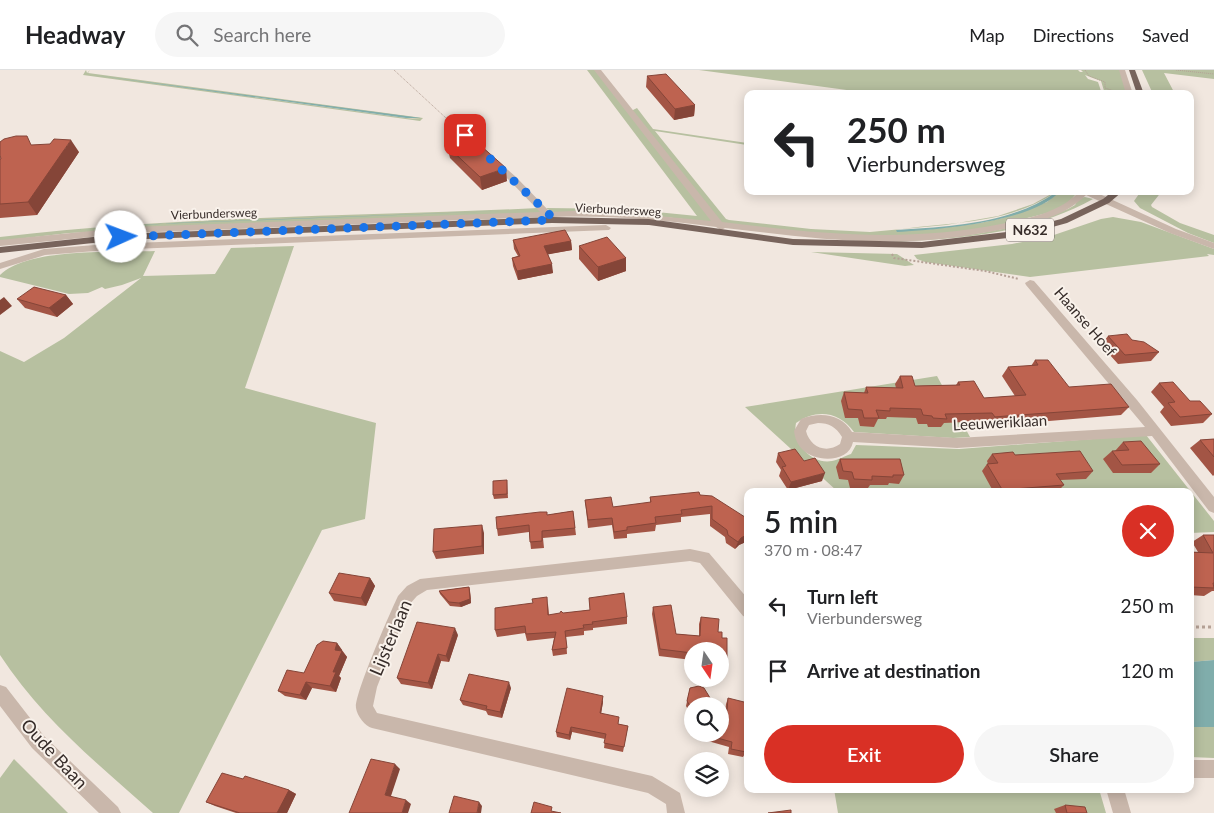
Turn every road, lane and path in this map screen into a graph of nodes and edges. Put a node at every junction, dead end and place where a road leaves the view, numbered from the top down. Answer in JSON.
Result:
{"nodes":[{"id":1,"x":394,"y":70,"type":"edge"},
{"id":2,"x":597,"y":70,"type":"edge"},
{"id":3,"x":1085,"y":70,"type":"edge"},
{"id":4,"x":1122,"y":70,"type":"edge"},
{"id":5,"x":1132,"y":70,"type":"edge"},
{"id":6,"x":1176,"y":70,"type":"edge"},
{"id":7,"x":1214,"y":74,"type":"edge"},
{"id":8,"x":1110,"y":90,"type":"edge"},
{"id":9,"x":1129,"y":90,"type":"edge"},
{"id":10,"x":1140,"y":90,"type":"edge"},
{"id":11,"x":453,"y":124,"type":"joint"},
{"id":12,"x":1080,"y":195,"type":"edge"},
{"id":13,"x":1093,"y":195,"type":"edge"},
{"id":14,"x":1114,"y":195,"type":"edge"},
{"id":15,"x":1106,"y":201,"type":"junction"},
{"id":16,"x":552,"y":221,"type":"junction"},
{"id":17,"x":719,"y":225,"type":"junction"},
{"id":18,"x":606,"y":228,"type":"dead end"},
{"id":19,"x":726,"y":233,"type":"junction"},
{"id":20,"x":0,"y":243,"type":"edge"},
{"id":21,"x":888,"y":246,"type":"junction"},
{"id":22,"x":1214,"y":246,"type":"edge"},
{"id":23,"x":0,"y":250,"type":"edge"},
{"id":24,"x":2,"y":266,"type":"edge"},
{"id":25,"x":1030,"y":283,"type":"joint"},
{"id":26,"x":1154,"y":431,"type":"junction"},
{"id":27,"x":848,"y":437,"type":"dead end"},
{"id":28,"x":1214,"y":507,"type":"edge"},
{"id":29,"x":744,"y":607,"type":"edge"},
{"id":30,"x":1194,"y":627,"type":"edge"},
{"id":31,"x":1214,"y":627,"type":"edge"},
{"id":32,"x":0,"y":692,"type":"edge"},
{"id":33,"x":1194,"y":769,"type":"edge"},
{"id":34,"x":1214,"y":769,"type":"edge"},
{"id":35,"x":1116,"y":793,"type":"edge"},
{"id":36,"x":112,"y":813,"type":"edge"},
{"id":37,"x":676,"y":813,"type":"edge"},
{"id":38,"x":1122,"y":813,"type":"edge"}],
"edges":[{"from":1,"to":11,"type":"path"},
{"from":2,"to":17,"type":"street"},
{"from":3,"to":8,"type":"path"},
{"from":4,"to":9,"type":"street"},
{"from":5,"to":10,"type":"main road"},
{"from":6,"to":7,"type":"path"},
{"from":11,"to":16,"type":"street"},
{"from":12,"to":17,"type":"street","name":"Vierbundersweg"},
{"from":13,"to":15,"type":"street"},
{"from":14,"to":15,"type":"main road","name":"Vierbundersweg","number":"N632"},
{"from":15,"to":21,"type":"main road","name":"Vierbundersweg","number":"N632"},
{"from":15,"to":22,"type":"street"},
{"from":16,"to":17,"type":"street","name":"Vierbundersweg"},
{"from":16,"to":18,"type":"street","name":"Vierbundersweg"},
{"from":16,"to":19,"type":"main road","name":"Vierbundersweg","number":"N632"},
{"from":16,"to":20,"type":"street","name":"Vierbundersweg"},
{"from":16,"to":23,"type":"main road","name":"Vierbundersweg","number":"N632"},
{"from":16,"to":24,"type":"street","name":"Vierbundersweg"},
{"from":17,"to":19,"type":"street"},
{"from":19,"to":21,"type":"main road","name":"Vierbundersweg","number":"N632"},
{"from":21,"to":25,"type":"path"},
{"from":25,"to":26,"type":"street","name":"Haanse Hoef"},
{"from":26,"to":27,"type":"street","name":"Leeuweriklaan"},
{"from":26,"to":28,"type":"street","name":"Haanse Hoef"},
{"from":29,"to":37,"type":"street","name":"Lijsterlaan"},
{"from":30,"to":31,"type":"path"},
{"from":32,"to":36,"type":"street","name":"Oude Baan"},
{"from":33,"to":34,"type":"street"},
{"from":35,"to":38,"type":"street"}]}
